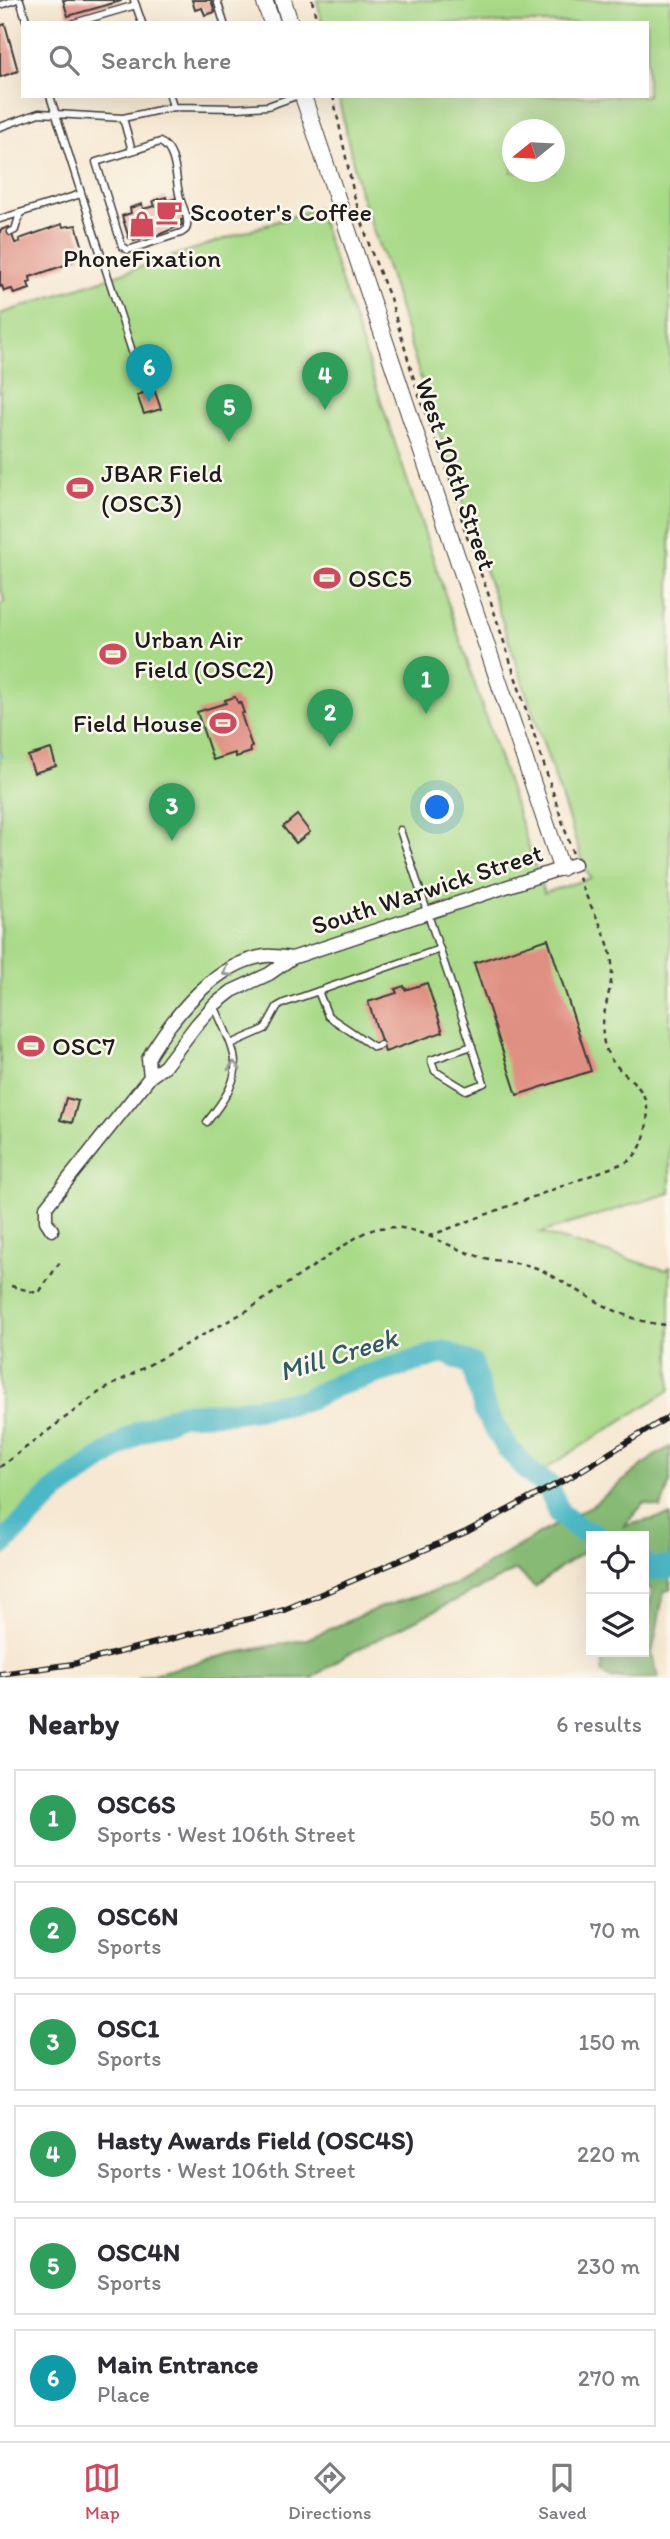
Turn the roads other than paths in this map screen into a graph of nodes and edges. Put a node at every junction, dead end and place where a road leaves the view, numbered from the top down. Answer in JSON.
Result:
{"nodes":[{"id":1,"x":17,"y":0,"type":"edge"},
{"id":2,"x":217,"y":0,"type":"edge"},
{"id":3,"x":264,"y":0,"type":"edge"},
{"id":4,"x":283,"y":0,"type":"edge"},
{"id":5,"x":135,"y":3,"type":"edge"},
{"id":6,"x":0,"y":5,"type":"edge"},
{"id":7,"x":26,"y":21,"type":"edge"},
{"id":8,"x":80,"y":21,"type":"edge"},
{"id":9,"x":141,"y":21,"type":"edge"},
{"id":10,"x":223,"y":21,"type":"edge"},
{"id":11,"x":271,"y":21,"type":"edge"},
{"id":12,"x":289,"y":21,"type":"edge"},
{"id":13,"x":51,"y":98,"type":"edge"},
{"id":14,"x":171,"y":98,"type":"edge"},
{"id":15,"x":290,"y":98,"type":"edge"},
{"id":16,"x":304,"y":98,"type":"edge"},
{"id":17,"x":173,"y":107,"type":"junction"},
{"id":18,"x":56,"y":115,"type":"junction"},
{"id":19,"x":123,"y":118,"type":"junction"},
{"id":20,"x":0,"y":127,"type":"edge"},
{"id":21,"x":132,"y":151,"type":"junction"},
{"id":22,"x":80,"y":194,"type":"junction"},
{"id":23,"x":20,"y":213,"type":"junction"},
{"id":24,"x":0,"y":219,"type":"edge"},
{"id":25,"x":11,"y":232,"type":"dead end"},
{"id":26,"x":137,"y":367,"type":"dead end"},
{"id":27,"x":400,"y":830,"type":"dead end"},
{"id":28,"x":568,"y":866,"type":"joint"},
{"id":29,"x":427,"y":912,"type":"junction"},
{"id":30,"x":440,"y":949,"type":"junction"},
{"id":31,"x":292,"y":958,"type":"junction"},
{"id":32,"x":318,"y":991,"type":"junction"},
{"id":33,"x":214,"y":1005,"type":"junction"},
{"id":34,"x":231,"y":1044,"type":"junction"},
{"id":35,"x":380,"y":1045,"type":"dead end"},
{"id":36,"x":472,"y":1046,"type":"junction"},
{"id":37,"x":150,"y":1077,"type":"junction"},
{"id":38,"x":207,"y":1122,"type":"dead end"},
{"id":39,"x":52,"y":1230,"type":"dead end"}],
"edges":[{"from":1,"to":6,"type":"lane"},
{"from":1,"to":7,"type":"lane"},
{"from":2,"to":10,"type":"lane"},
{"from":3,"to":11,"type":"street"},
{"from":4,"to":12,"type":"street"},
{"from":5,"to":8,"type":"lane"},
{"from":5,"to":9,"type":"lane"},
{"from":13,"to":18,"type":"lane"},
{"from":14,"to":17,"type":"lane"},
{"from":15,"to":17,"type":"lane"},
{"from":16,"to":28,"type":"street","name":"West 106th Street"},
{"from":17,"to":19,"type":"lane"},
{"from":18,"to":19,"type":"lane"},
{"from":18,"to":20,"type":"lane"},
{"from":18,"to":22,"type":"lane"},
{"from":19,"to":21,"type":"lane"},
{"from":21,"to":21,"type":"lane"},
{"from":22,"to":23,"type":"lane"},
{"from":22,"to":26,"type":"lane"},
{"from":23,"to":24,"type":"lane"},
{"from":23,"to":25,"type":"lane"},
{"from":27,"to":29,"type":"lane"},
{"from":28,"to":29,"type":"street","name":"South Warwick Street"},
{"from":29,"to":30,"type":"lane"},
{"from":29,"to":31,"type":"street","name":"South Warwick Street"},
{"from":30,"to":32,"type":"lane"},
{"from":30,"to":36,"type":"lane"},
{"from":31,"to":33,"type":"street","name":"South Warwick Street"},
{"from":31,"to":37,"type":"street","name":"South Warwick Street","one_way":true},
{"from":32,"to":34,"type":"lane"},
{"from":32,"to":35,"type":"lane"},
{"from":33,"to":34,"type":"lane"},
{"from":33,"to":37,"type":"street","name":"South Warwick Street"},
{"from":38,"to":34,"type":"lane","one_way":true},
{"from":36,"to":36,"type":"lane"},
{"from":37,"to":39,"type":"street"}]}
